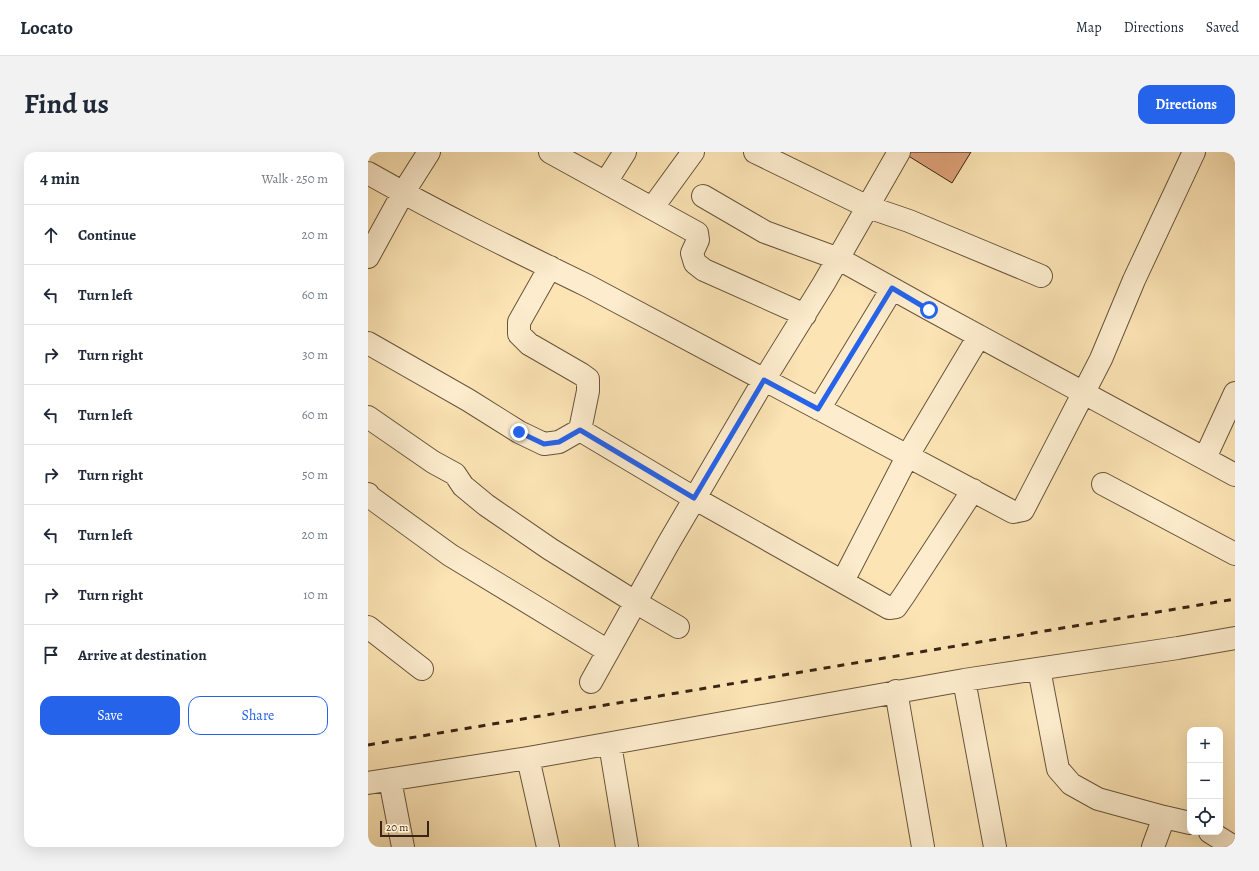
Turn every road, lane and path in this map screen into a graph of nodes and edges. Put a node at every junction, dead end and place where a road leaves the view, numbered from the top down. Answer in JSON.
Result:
{"nodes":[{"id":1,"x":429,"y":152,"type":"edge"},
{"id":2,"x":550,"y":152,"type":"edge"},
{"id":3,"x":625,"y":152,"type":"edge"},
{"id":4,"x":693,"y":152,"type":"edge"},
{"id":5,"x":755,"y":152,"type":"edge"},
{"id":6,"x":899,"y":152,"type":"edge"},
{"id":7,"x":1194,"y":152,"type":"edge"},
{"id":8,"x":368,"y":173,"type":"edge"},
{"id":9,"x":606,"y":182,"type":"junction"},
{"id":10,"x":403,"y":193,"type":"junction"},
{"id":11,"x":703,"y":196,"type":"dead end"},
{"id":12,"x":653,"y":208,"type":"junction"},
{"id":13,"x":868,"y":208,"type":"junction"},
{"id":14,"x":368,"y":257,"type":"edge"},
{"id":15,"x":839,"y":259,"type":"junction"},
{"id":16,"x":550,"y":267,"type":"junction"},
{"id":17,"x":1041,"y":276,"type":"dead end"},
{"id":18,"x":892,"y":288,"type":"junction"},
{"id":19,"x":804,"y":315,"type":"junction"},
{"id":20,"x":979,"y":336,"type":"junction"},
{"id":21,"x":368,"y":343,"type":"edge"},
{"id":22,"x":764,"y":380,"type":"junction"},
{"id":23,"x":1084,"y":392,"type":"junction"},
{"id":24,"x":1235,"y":393,"type":"edge"},
{"id":25,"x":818,"y":409,"type":"junction"},
{"id":26,"x":368,"y":417,"type":"edge"},
{"id":27,"x":580,"y":430,"type":"junction"},
{"id":28,"x":908,"y":455,"type":"junction"},
{"id":29,"x":1205,"y":458,"type":"junction"},
{"id":30,"x":1235,"y":475,"type":"edge"},
{"id":31,"x":1103,"y":484,"type":"dead end"},
{"id":32,"x":973,"y":490,"type":"junction"},
{"id":33,"x":368,"y":494,"type":"edge"},
{"id":34,"x":694,"y":498,"type":"junction"},
{"id":35,"x":1235,"y":554,"type":"edge"},
{"id":36,"x":843,"y":581,"type":"junction"},
{"id":37,"x":635,"y":602,"type":"junction"},
{"id":38,"x":678,"y":626,"type":"dead end"},
{"id":39,"x":368,"y":627,"type":"edge"},
{"id":40,"x":1235,"y":638,"type":"edge"},
{"id":41,"x":608,"y":651,"type":"junction"},
{"id":42,"x":422,"y":669,"type":"dead end"},
{"id":43,"x":1039,"y":669,"type":"junction"},
{"id":44,"x":964,"y":680,"type":"junction"},
{"id":45,"x":591,"y":682,"type":"dead end"},
{"id":46,"x":896,"y":692,"type":"junction"},
{"id":47,"x":610,"y":744,"type":"junction"},
{"id":48,"x":528,"y":758,"type":"junction"},
{"id":49,"x":390,"y":780,"type":"junction"},
{"id":50,"x":368,"y":783,"type":"edge"},
{"id":51,"x":1164,"y":817,"type":"junction"},
{"id":52,"x":1187,"y":822,"type":"edge"},
{"id":53,"x":1215,"y":835,"type":"edge"},
{"id":54,"x":403,"y":847,"type":"edge"},
{"id":55,"x":548,"y":847,"type":"edge"},
{"id":56,"x":627,"y":847,"type":"edge"},
{"id":57,"x":923,"y":847,"type":"edge"},
{"id":58,"x":995,"y":847,"type":"edge"},
{"id":59,"x":1154,"y":847,"type":"edge"},
{"id":60,"x":1234,"y":847,"type":"edge"}],
"edges":[{"from":1,"to":10,"type":"street"},
{"from":2,"to":9,"type":"street"},
{"from":3,"to":9,"type":"street"},
{"from":4,"to":12,"type":"street"},
{"from":5,"to":13,"type":"street"},
{"from":6,"to":13,"type":"street"},
{"from":7,"to":23,"type":"street"},
{"from":8,"to":10,"type":"street"},
{"from":9,"to":12,"type":"street"},
{"from":10,"to":14,"type":"street"},
{"from":10,"to":16,"type":"street"},
{"from":11,"to":15,"type":"street"},
{"from":12,"to":19,"type":"street"},
{"from":13,"to":15,"type":"street"},
{"from":13,"to":17,"type":"street"},
{"from":15,"to":18,"type":"street"},
{"from":15,"to":19,"type":"street"},
{"from":16,"to":22,"type":"street"},
{"from":16,"to":27,"type":"street"},
{"from":18,"to":20,"type":"street"},
{"from":18,"to":25,"type":"street"},
{"from":19,"to":22,"type":"street"},
{"from":20,"to":23,"type":"street"},
{"from":20,"to":28,"type":"street"},
{"from":21,"to":27,"type":"street"},
{"from":22,"to":25,"type":"street"},
{"from":22,"to":34,"type":"street"},
{"from":23,"to":29,"type":"street"},
{"from":23,"to":32,"type":"street"},
{"from":24,"to":29,"type":"street"},
{"from":25,"to":28,"type":"street"},
{"from":26,"to":37,"type":"street"},
{"from":27,"to":34,"type":"street"},
{"from":28,"to":32,"type":"street"},
{"from":28,"to":36,"type":"street"},
{"from":29,"to":30,"type":"street"},
{"from":31,"to":35,"type":"street"},
{"from":32,"to":36,"type":"street"},
{"from":33,"to":41,"type":"street"},
{"from":34,"to":36,"type":"street"},
{"from":34,"to":37,"type":"street"},
{"from":37,"to":38,"type":"street"},
{"from":37,"to":41,"type":"street"},
{"from":39,"to":42,"type":"street"},
{"from":40,"to":43,"type":"street"},
{"from":41,"to":45,"type":"street"},
{"from":43,"to":44,"type":"street"},
{"from":43,"to":51,"type":"street"},
{"from":44,"to":46,"type":"street"},
{"from":44,"to":58,"type":"street"},
{"from":46,"to":47,"type":"street"},
{"from":46,"to":57,"type":"street"},
{"from":47,"to":48,"type":"street"},
{"from":47,"to":56,"type":"street"},
{"from":48,"to":49,"type":"street"},
{"from":48,"to":55,"type":"street"},
{"from":49,"to":50,"type":"street"},
{"from":49,"to":54,"type":"street"},
{"from":51,"to":52,"type":"street"},
{"from":51,"to":59,"type":"street"},
{"from":53,"to":60,"type":"street"}]}
